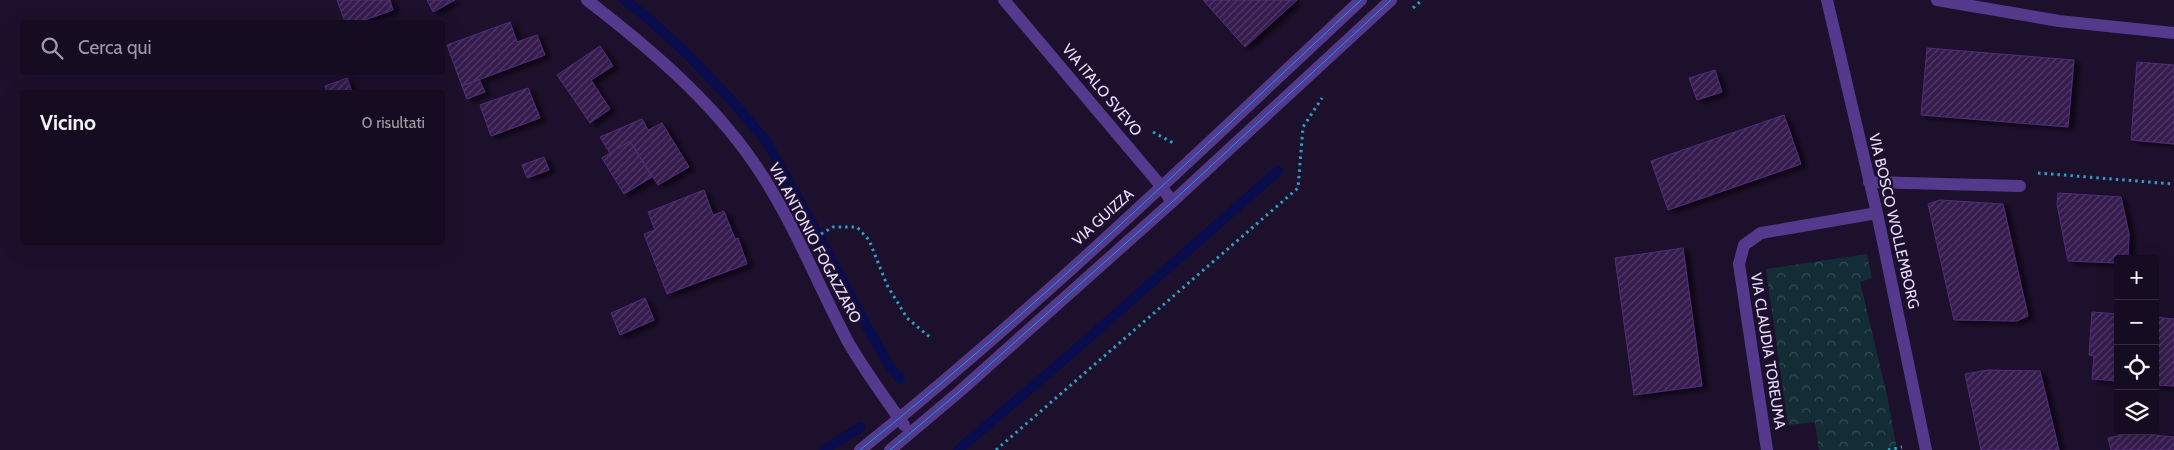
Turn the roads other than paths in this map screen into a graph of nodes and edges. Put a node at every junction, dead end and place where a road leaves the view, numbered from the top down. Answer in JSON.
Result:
{"nodes":[{"id":1,"x":587,"y":0,"type":"edge"},
{"id":2,"x":1004,"y":0,"type":"edge"},
{"id":3,"x":1361,"y":0,"type":"edge"},
{"id":4,"x":1391,"y":0,"type":"edge"},
{"id":5,"x":1827,"y":0,"type":"edge"},
{"id":6,"x":1936,"y":0,"type":"edge"},
{"id":7,"x":2174,"y":33,"type":"edge"},
{"id":8,"x":1869,"y":182,"type":"junction"},
{"id":9,"x":1160,"y":186,"type":"junction"},
{"id":10,"x":2015,"y":186,"type":"road end"},
{"id":11,"x":1172,"y":202,"type":"junction"},
{"id":12,"x":1877,"y":213,"type":"junction"},
{"id":13,"x":899,"y":418,"type":"junction"},
{"id":14,"x":910,"y":433,"type":"junction"},
{"id":15,"x":860,"y":450,"type":"edge"},
{"id":16,"x":890,"y":450,"type":"edge"},
{"id":17,"x":1767,"y":450,"type":"edge"},
{"id":18,"x":1926,"y":450,"type":"edge"}],
"edges":[{"from":1,"to":13,"type":"street","name":"VIA ANTONIO FOGAZZARO"},
{"from":2,"to":9,"type":"street","name":"VIA ITALO SVEVO"},
{"from":3,"to":9,"type":"street","name":"VIA GUIZZA"},
{"from":4,"to":11,"type":"street"},
{"from":5,"to":8,"type":"street","name":"VIA BOSCO WOLLEMBORG"},
{"from":6,"to":7,"type":"street"},
{"from":8,"to":10,"type":"street"},
{"from":8,"to":12,"type":"street","name":"VIA BOSCO WOLLEMBORG"},
{"from":9,"to":11,"type":"street","name":"VIA ITALO SVEVO"},
{"from":9,"to":13,"type":"street","name":"VIA GUIZZA"},
{"from":11,"to":14,"type":"street"},
{"from":12,"to":17,"type":"street","name":"VIA CLAUDIA TOREUMA"},
{"from":12,"to":18,"type":"street","name":"VIA BOSCO WOLLEMBORG"},
{"from":13,"to":14,"type":"street","name":"VIA ANTONIO FOGAZZARO"},
{"from":13,"to":15,"type":"street","name":"VIA GUIZZA"},
{"from":14,"to":16,"type":"street"}]}
